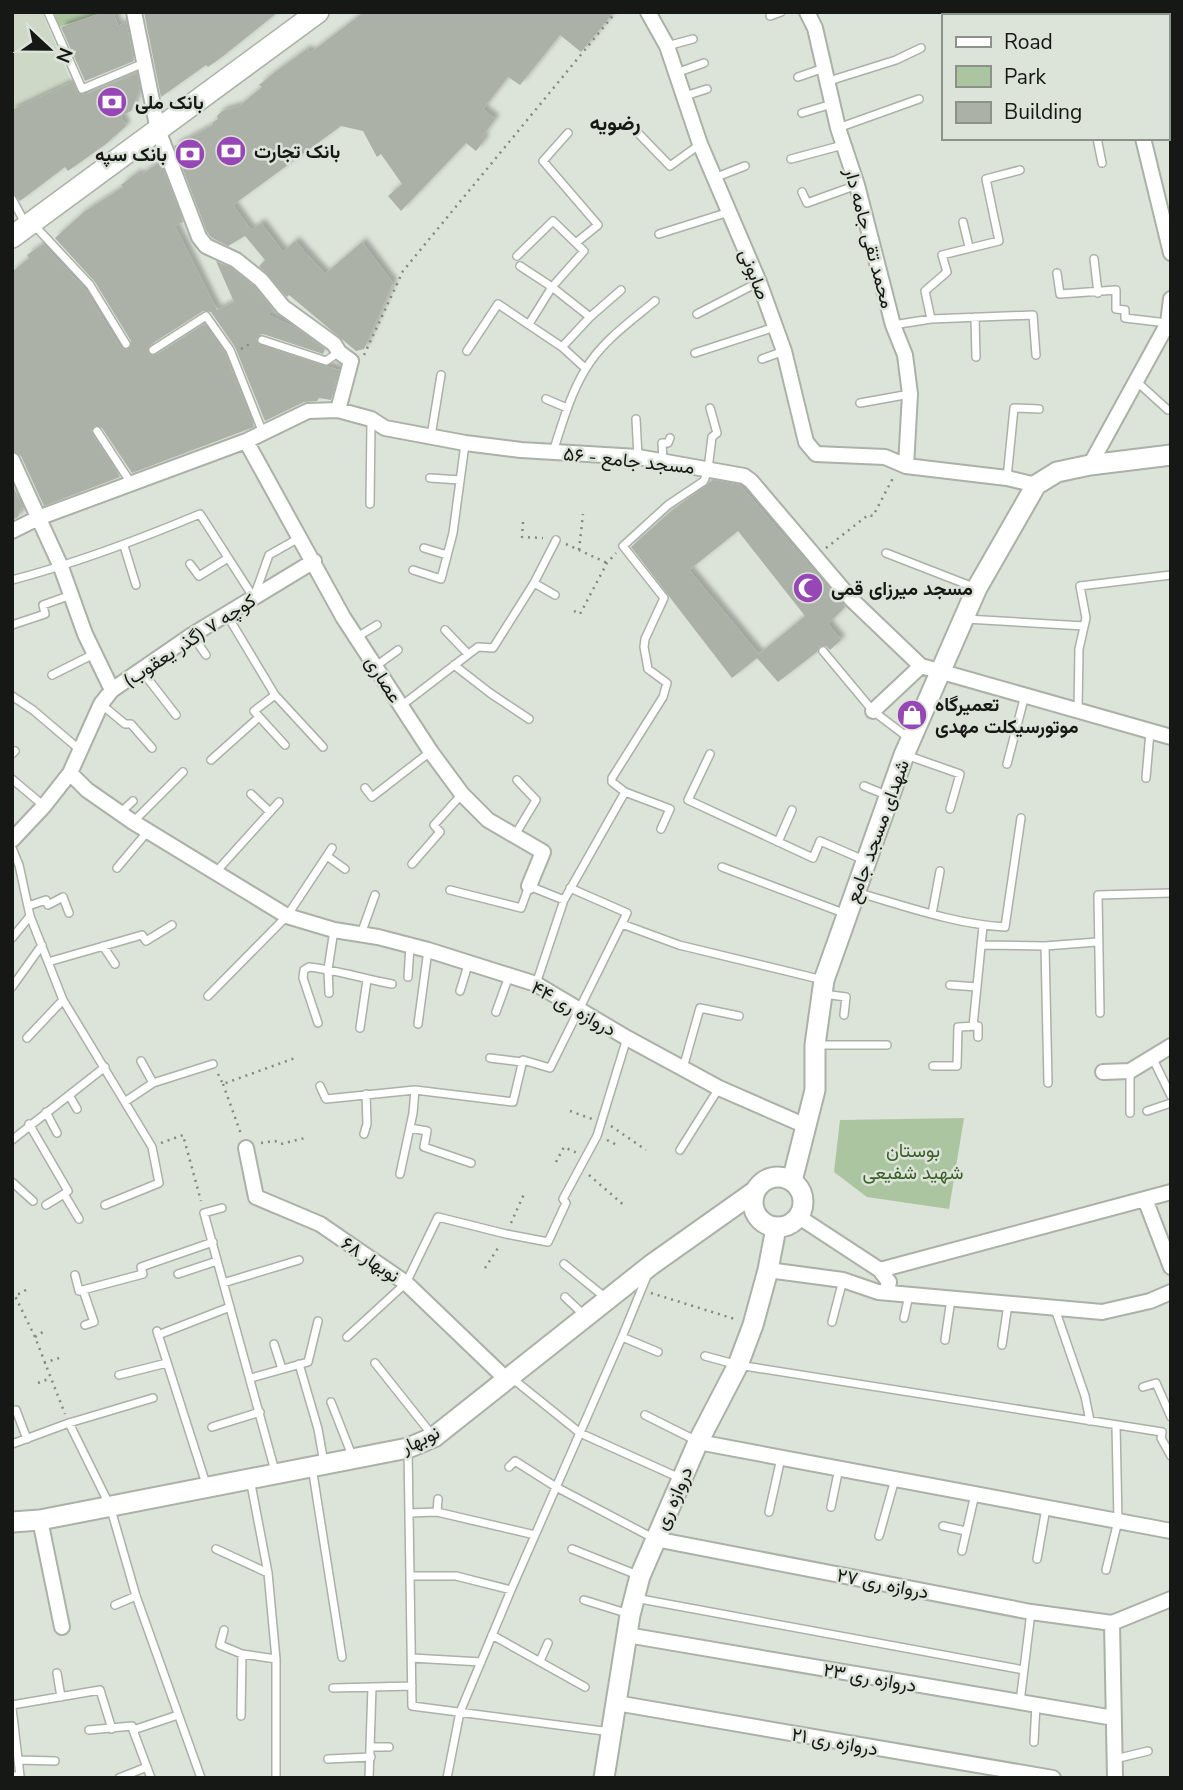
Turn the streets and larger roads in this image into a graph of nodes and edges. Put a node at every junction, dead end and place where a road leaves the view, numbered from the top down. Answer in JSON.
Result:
{"nodes":[{"id":1,"x":134,"y":12,"type":"edge"},
{"id":2,"x":318,"y":12,"type":"edge"},
{"id":3,"x":648,"y":12,"type":"edge"},
{"id":4,"x":807,"y":12,"type":"edge"},
{"id":5,"x":158,"y":130,"type":"junction"},
{"id":6,"x":1143,"y":140,"type":"edge"},
{"id":7,"x":24,"y":229,"type":"edge"},
{"id":8,"x":1171,"y":253,"type":"edge"},
{"id":9,"x":1171,"y":299,"type":"edge"},
{"id":10,"x":1169,"y":323,"type":"edge"},
{"id":11,"x":338,"y":410,"type":"junction"},
{"id":12,"x":246,"y":440,"type":"junction"},
{"id":13,"x":1171,"y":455,"type":"edge"},
{"id":14,"x":12,"y":460,"type":"edge"},
{"id":15,"x":1090,"y":465,"type":"junction"},
{"id":16,"x":906,"y":466,"type":"junction"},
{"id":17,"x":1036,"y":485,"type":"junction"},
{"id":18,"x":38,"y":518,"type":"junction"},
{"id":19,"x":12,"y":531,"type":"edge"},
{"id":20,"x":314,"y":561,"type":"junction"},
{"id":21,"x":930,"y":668,"type":"junction"},
{"id":22,"x":112,"y":690,"type":"junction"},
{"id":23,"x":873,"y":711,"type":"road end"},
{"id":24,"x":1171,"y":737,"type":"edge"},
{"id":25,"x":70,"y":773,"type":"junction"},
{"id":26,"x":12,"y":840,"type":"edge"},
{"id":27,"x":529,"y":886,"type":"road end"},
{"id":28,"x":1171,"y":1046,"type":"edge"},
{"id":29,"x":1104,"y":1072,"type":"dead end"},
{"id":30,"x":806,"y":1126,"type":"junction"},
{"id":31,"x":246,"y":1148,"type":"road end"},
{"id":32,"x":792,"y":1181,"type":"junction"},
{"id":33,"x":754,"y":1192,"type":"junction"},
{"id":34,"x":1171,"y":1192,"type":"edge"},
{"id":35,"x":1145,"y":1199,"type":"junction"},
{"id":36,"x":799,"y":1217,"type":"junction"},
{"id":37,"x":776,"y":1228,"type":"junction"},
{"id":38,"x":1171,"y":1266,"type":"edge"},
{"id":39,"x":768,"y":1270,"type":"junction"},
{"id":40,"x":880,"y":1270,"type":"junction"},
{"id":41,"x":883,"y":1292,"type":"junction"},
{"id":42,"x":1171,"y":1292,"type":"edge"},
{"id":43,"x":507,"y":1377,"type":"junction"},
{"id":44,"x":698,"y":1442,"type":"junction"},
{"id":45,"x":40,"y":1520,"type":"junction"},
{"id":46,"x":12,"y":1522,"type":"edge"},
{"id":47,"x":1171,"y":1531,"type":"edge"},
{"id":48,"x":655,"y":1539,"type":"junction"},
{"id":49,"x":1171,"y":1599,"type":"edge"},
{"id":50,"x":1112,"y":1623,"type":"junction"},
{"id":51,"x":62,"y":1627,"type":"dead end"},
{"id":52,"x":627,"y":1635,"type":"junction"},
{"id":53,"x":616,"y":1703,"type":"junction"},
{"id":54,"x":1114,"y":1718,"type":"junction"},
{"id":55,"x":1043,"y":1777,"type":"edge"},
{"id":56,"x":604,"y":1778,"type":"edge"},
{"id":57,"x":1115,"y":1778,"type":"edge"}],
"edges":[{"from":1,"to":5,"type":"street"},
{"from":2,"to":5,"type":"main road"},
{"from":3,"to":16,"type":"street","name":"صابونی"},
{"from":4,"to":16,"type":"street","name":"محمد تقی جامه دار"},
{"from":5,"to":7,"type":"main road"},
{"from":5,"to":11,"type":"street"},
{"from":6,"to":8,"type":"street"},
{"from":9,"to":10,"type":"street"},
{"from":10,"to":15,"type":"street"},
{"from":11,"to":12,"type":"street","name":"۵۶ - مسجد جامع"},
{"from":11,"to":21,"type":"street","name":"۵۶ - مسجد جامع"},
{"from":12,"to":18,"type":"street","name":"۵۶ - مسجد جامع"},
{"from":12,"to":20,"type":"street","name":"عصاری"},
{"from":13,"to":15,"type":"main road","name":"شهدای مسجد جامع"},
{"from":14,"to":18,"type":"street"},
{"from":15,"to":17,"type":"main road","name":"شهدای مسجد جامع"},
{"from":16,"to":17,"type":"street","name":"صابونی"},
{"from":17,"to":21,"type":"main road","name":"شهدای مسجد جامع"},
{"from":18,"to":19,"type":"street","name":"۵۶ - مسجد جامع"},
{"from":18,"to":22,"type":"street"},
{"from":20,"to":22,"type":"street","name":"کوچه ۷ (گذر یعقوب)"},
{"from":20,"to":27,"type":"street","name":"عصاری"},
{"from":21,"to":23,"type":"street"},
{"from":21,"to":24,"type":"street"},
{"from":21,"to":30,"type":"main road","name":"شهدای مسجد جامع"},
{"from":22,"to":25,"type":"street","name":"کوچه ۷ (گذر یعقوب)"},
{"from":25,"to":26,"type":"street","name":"کوچه ۷ (گذر یعقوب)"},
{"from":25,"to":30,"type":"street","name":"دروازه ری ۴۴"},
{"from":28,"to":29,"type":"street"},
{"from":30,"to":32,"type":"main road","name":"شهدای مسجد جامع"},
{"from":31,"to":43,"type":"street","name":"نوبهار ۶۸"},
{"from":32,"to":33,"type":"main road"},
{"from":32,"to":36,"type":"main road"},
{"from":33,"to":37,"type":"main road"},
{"from":33,"to":43,"type":"main road","name":"نوبهار"},
{"from":34,"to":35,"type":"street"},
{"from":35,"to":38,"type":"street"},
{"from":35,"to":40,"type":"street"},
{"from":36,"to":37,"type":"main road"},
{"from":36,"to":40,"type":"street"},
{"from":37,"to":39,"type":"main road","name":"دروازه ری"},
{"from":39,"to":41,"type":"street"},
{"from":39,"to":44,"type":"main road","name":"دروازه ری"},
{"from":40,"to":41,"type":"street"},
{"from":41,"to":42,"type":"street"},
{"from":43,"to":45,"type":"main road","name":"نوبهار"},
{"from":44,"to":47,"type":"street"},
{"from":44,"to":48,"type":"main road","name":"دروازه ری"},
{"from":45,"to":46,"type":"main road","name":"نوبهار"},
{"from":45,"to":51,"type":"street"},
{"from":48,"to":50,"type":"street","name":"دروازه ری ۲۷"},
{"from":48,"to":52,"type":"main road","name":"دروازه ری"},
{"from":49,"to":50,"type":"street"},
{"from":50,"to":54,"type":"street"},
{"from":52,"to":53,"type":"main road","name":"دروازه ری"},
{"from":52,"to":54,"type":"street","name":"دروازه ری ۲۳"},
{"from":53,"to":55,"type":"street","name":"دروازه ری ۲۱"},
{"from":53,"to":56,"type":"main road","name":"دروازه ری"},
{"from":54,"to":57,"type":"street"}]}
